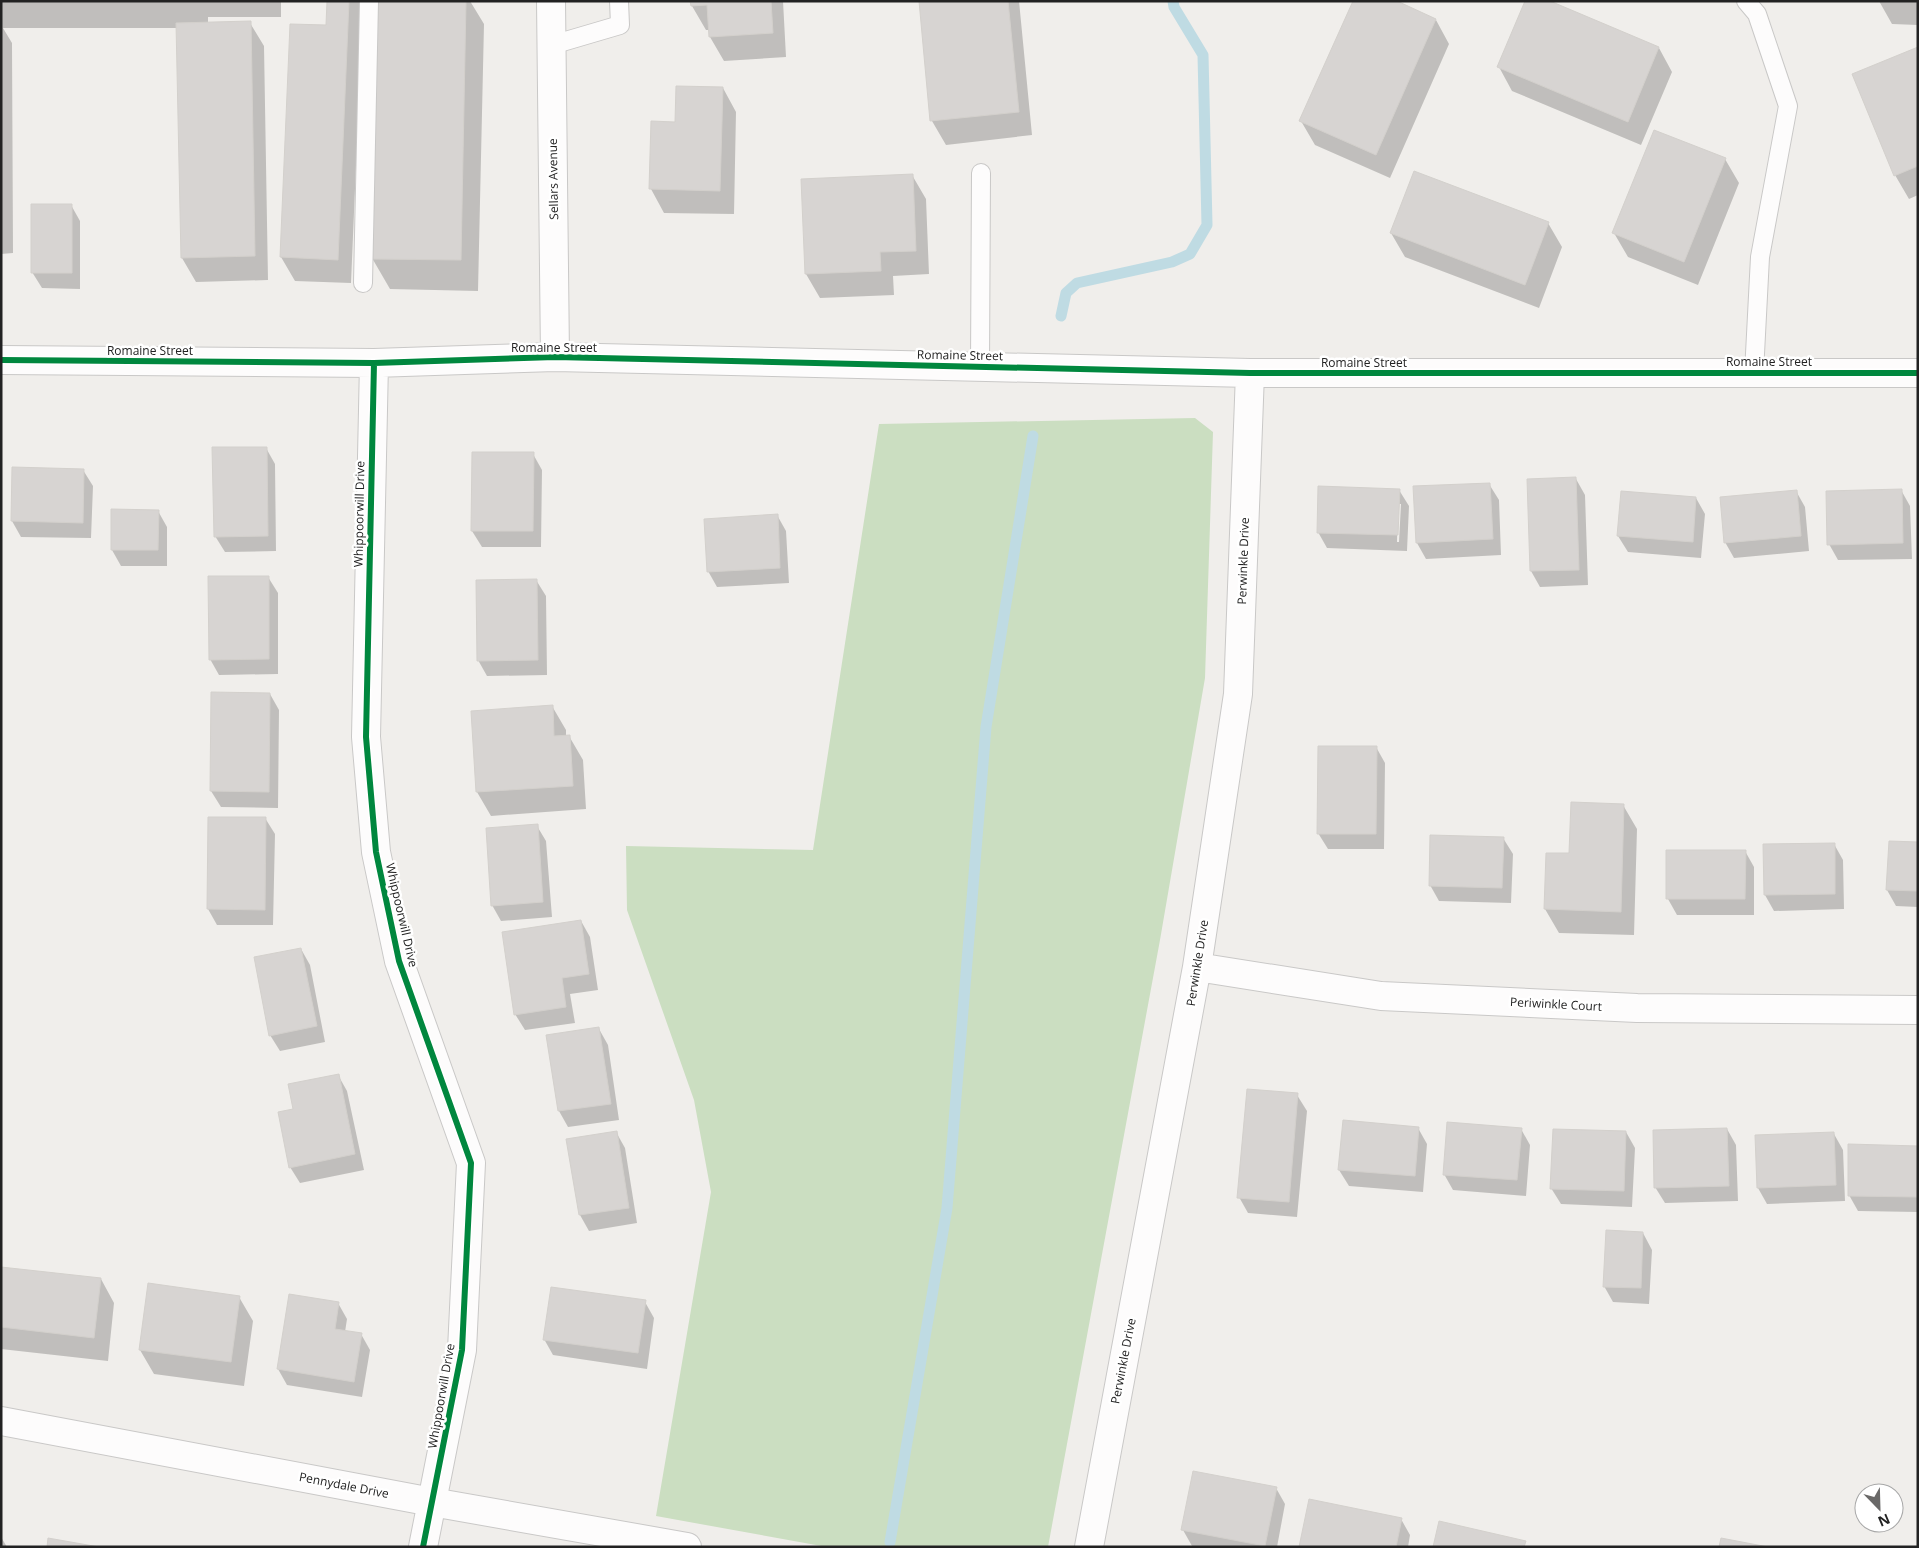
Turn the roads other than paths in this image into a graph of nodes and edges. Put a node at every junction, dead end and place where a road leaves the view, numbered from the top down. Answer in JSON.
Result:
{"nodes":[{"id":1,"x":369,"y":1,"type":"edge"},
{"id":2,"x":551,"y":1,"type":"edge"},
{"id":3,"x":619,"y":1,"type":"edge"},
{"id":4,"x":1746,"y":1,"type":"edge"},
{"id":5,"x":552,"y":45,"type":"junction"},
{"id":6,"x":981,"y":172,"type":"dead end"},
{"id":7,"x":363,"y":283,"type":"dead end"},
{"id":8,"x":555,"y":357,"type":"junction"},
{"id":9,"x":1,"y":360,"type":"edge"},
{"id":10,"x":374,"y":363,"type":"junction"},
{"id":11,"x":980,"y":367,"type":"junction"},
{"id":12,"x":1250,"y":373,"type":"junction"},
{"id":13,"x":1754,"y":373,"type":"junction"},
{"id":14,"x":1918,"y":373,"type":"edge"},
{"id":15,"x":1197,"y":967,"type":"junction"},
{"id":16,"x":1918,"y":1010,"type":"edge"},
{"id":17,"x":1,"y":1421,"type":"edge"},
{"id":18,"x":432,"y":1502,"type":"junction"},
{"id":19,"x":423,"y":1547,"type":"edge"},
{"id":20,"x":687,"y":1547,"type":"edge"},
{"id":21,"x":1088,"y":1547,"type":"edge"}],
"edges":[{"from":1,"to":7,"type":"lane"},
{"from":2,"to":5,"type":"street","name":"Sellars Avenue"},
{"from":3,"to":5,"type":"lane"},
{"from":4,"to":13,"type":"lane"},
{"from":5,"to":8,"type":"street","name":"Sellars Avenue"},
{"from":6,"to":11,"type":"lane"},
{"from":8,"to":10,"type":"street","name":"Romaine Street"},
{"from":8,"to":11,"type":"street","name":"Romaine Street"},
{"from":9,"to":10,"type":"street","name":"Romaine Street"},
{"from":10,"to":18,"type":"street","name":"Whippoorwill Drive"},
{"from":11,"to":12,"type":"street","name":"Romaine Street"},
{"from":12,"to":13,"type":"street","name":"Romaine Street"},
{"from":12,"to":15,"type":"street","name":"Perwinkle Drive"},
{"from":13,"to":14,"type":"street","name":"Romaine Street"},
{"from":15,"to":16,"type":"street","name":"Periwinkle Court"},
{"from":15,"to":21,"type":"street","name":"Perwinkle Drive"},
{"from":17,"to":18,"type":"street","name":"Pennydale Drive"},
{"from":18,"to":19,"type":"street","name":"Whippoorwill Drive"},
{"from":18,"to":20,"type":"street","name":"Pennydale Drive"}]}
